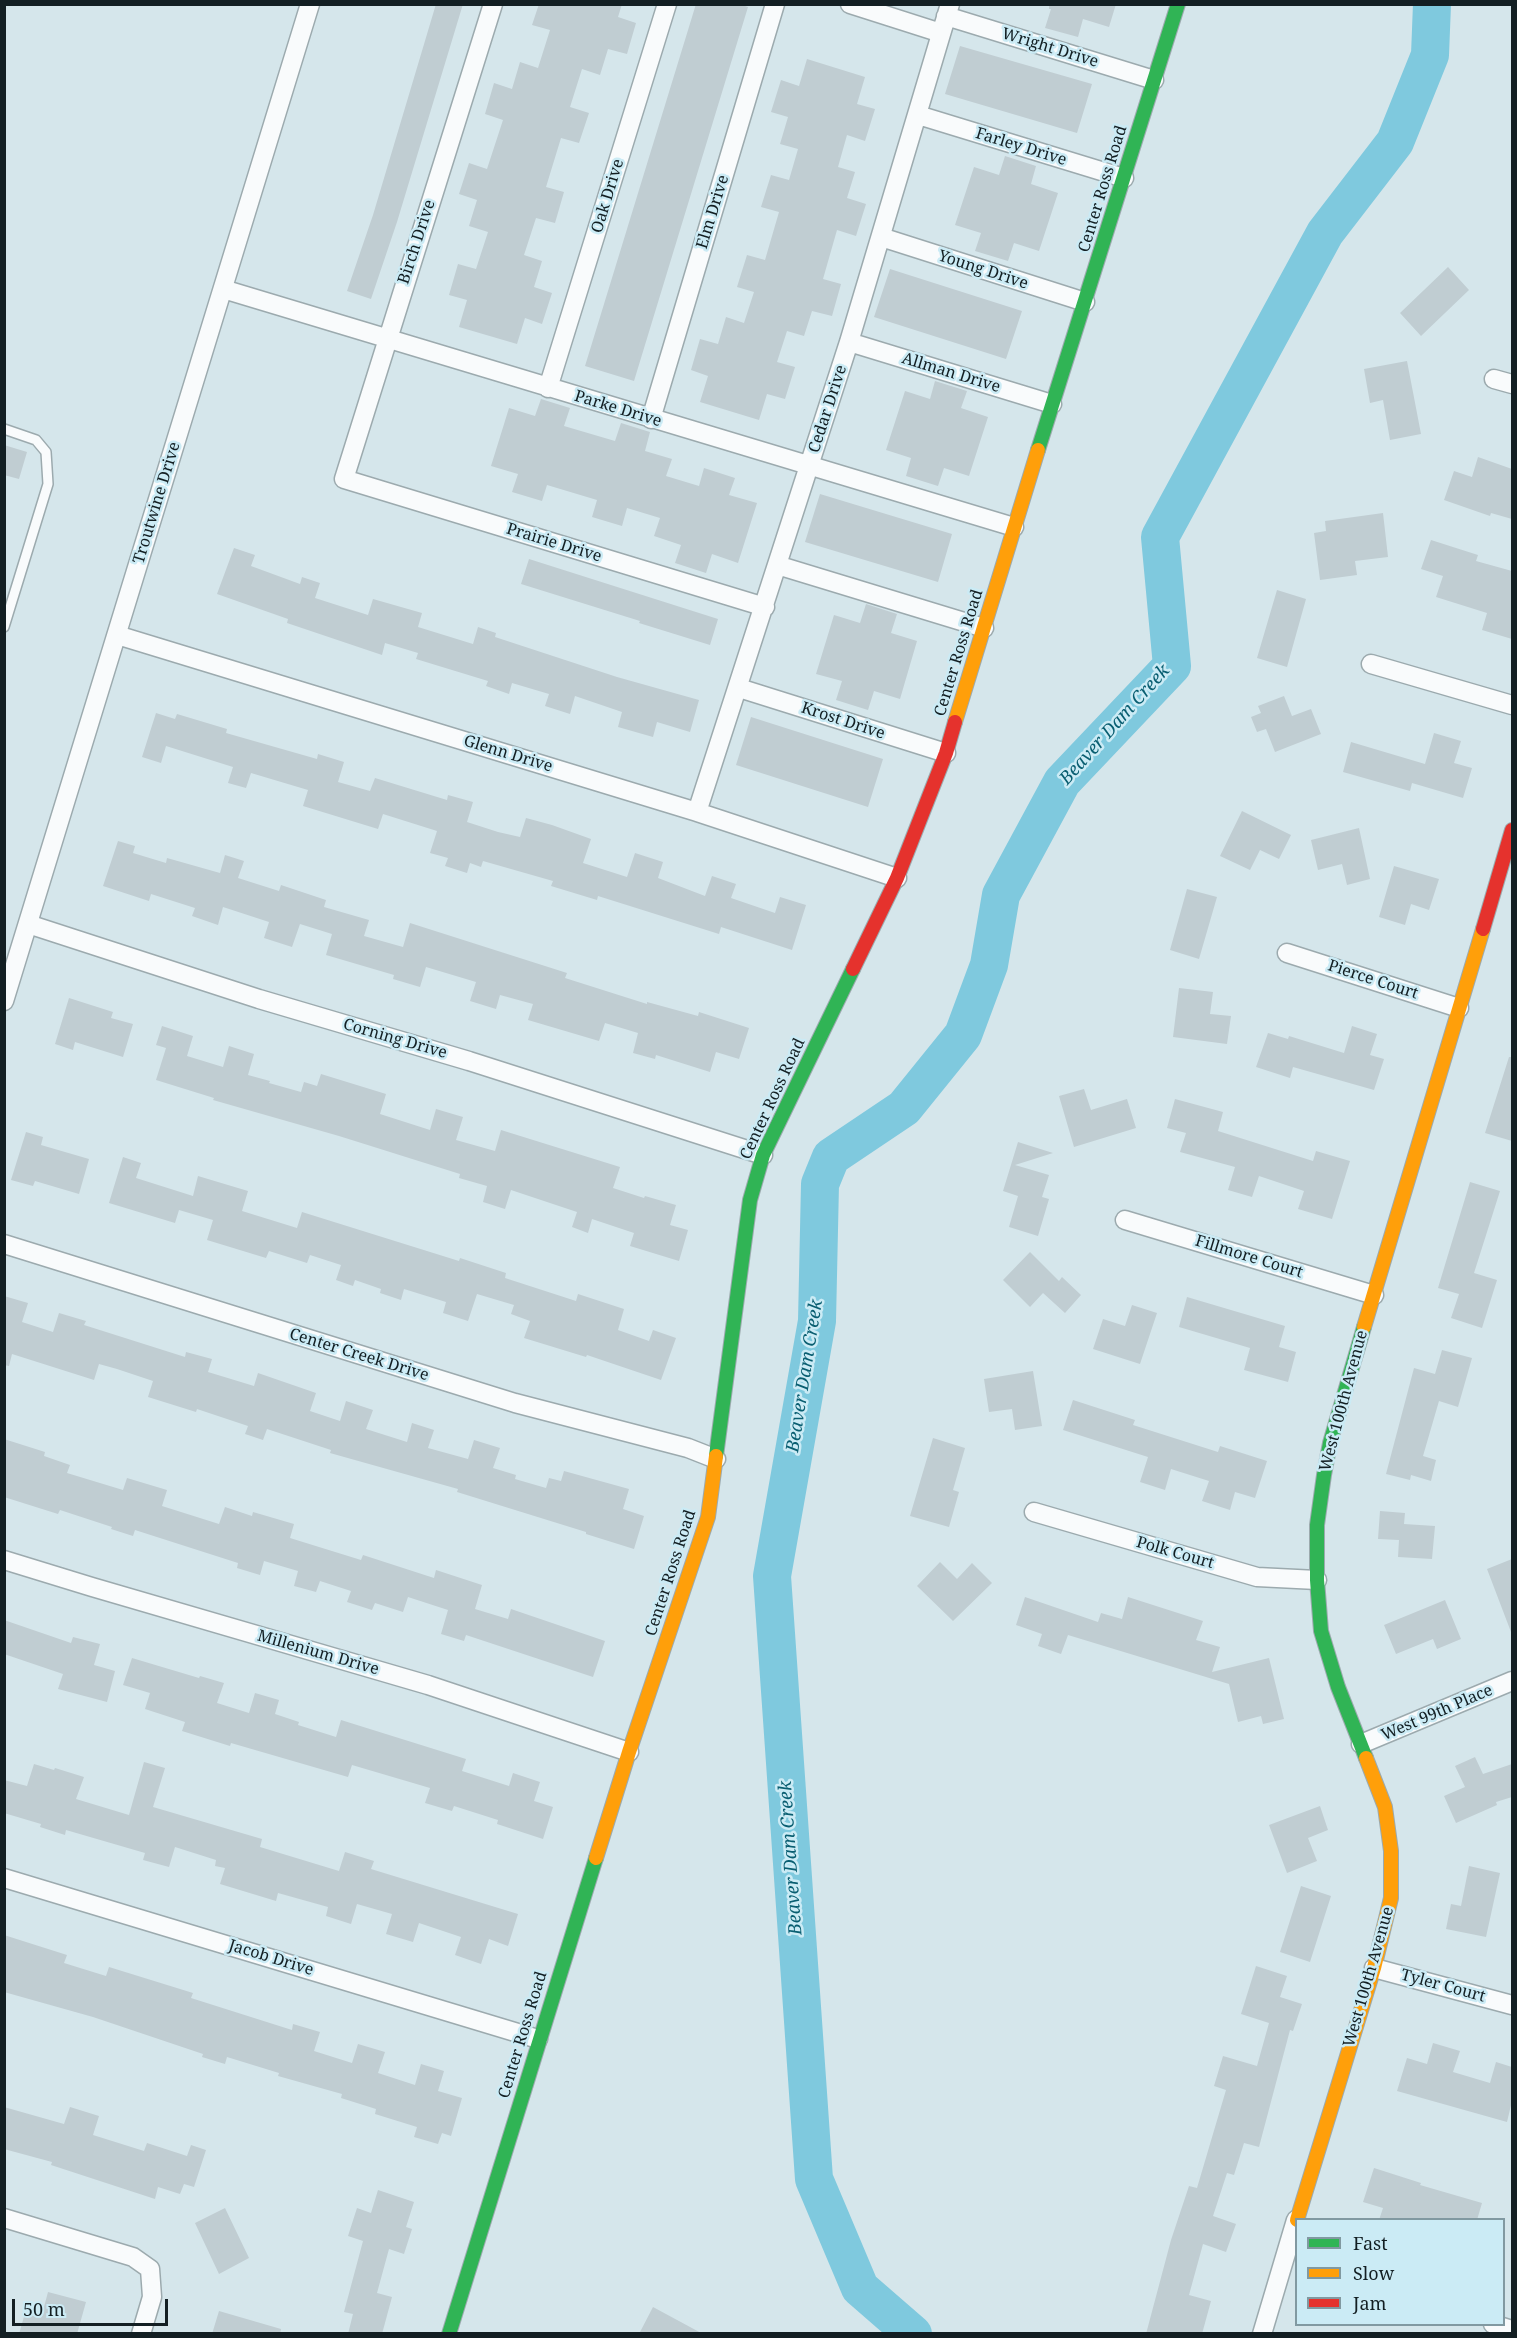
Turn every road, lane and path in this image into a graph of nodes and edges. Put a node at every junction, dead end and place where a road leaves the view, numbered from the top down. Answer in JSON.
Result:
{"nodes":[{"id":1,"x":310,"y":4,"type":"edge"},
{"id":2,"x":493,"y":4,"type":"edge"},
{"id":3,"x":667,"y":4,"type":"edge"},
{"id":4,"x":775,"y":4,"type":"edge"},
{"id":5,"x":850,"y":4,"type":"edge"},
{"id":6,"x":1178,"y":4,"type":"edge"},
{"id":7,"x":946,"y":18,"type":"edge"},
{"id":8,"x":1154,"y":80,"type":"junction"},
{"id":9,"x":918,"y":116,"type":"junction"},
{"id":10,"x":1124,"y":178,"type":"junction"},
{"id":11,"x":881,"y":237,"type":"junction"},
{"id":12,"x":223,"y":290,"type":"junction"},
{"id":13,"x":1085,"y":302,"type":"junction"},
{"id":14,"x":386,"y":339,"type":"junction"},
{"id":15,"x":849,"y":342,"type":"junction"},
{"id":16,"x":1494,"y":379,"type":"dead end"},
{"id":17,"x":1512,"y":384,"type":"edge"},
{"id":18,"x":548,"y":388,"type":"junction"},
{"id":19,"x":1052,"y":404,"type":"junction"},
{"id":20,"x":651,"y":419,"type":"junction"},
{"id":21,"x":4,"y":429,"type":"edge"},
{"id":22,"x":809,"y":465,"type":"junction"},
{"id":23,"x":344,"y":479,"type":"joint"},
{"id":24,"x":1014,"y":527,"type":"junction"},
{"id":25,"x":777,"y":565,"type":"junction"},
{"id":26,"x":765,"y":607,"type":"junction"},
{"id":27,"x":4,"y":627,"type":"edge"},
{"id":28,"x":984,"y":628,"type":"junction"},
{"id":29,"x":117,"y":635,"type":"junction"},
{"id":30,"x":1371,"y":664,"type":"dead end"},
{"id":31,"x":739,"y":688,"type":"junction"},
{"id":32,"x":1512,"y":705,"type":"edge"},
{"id":33,"x":946,"y":753,"type":"junction"},
{"id":34,"x":697,"y":812,"type":"junction"},
{"id":35,"x":1512,"y":830,"type":"edge"},
{"id":36,"x":897,"y":878,"type":"junction"},
{"id":37,"x":28,"y":924,"type":"junction"},
{"id":38,"x":1287,"y":953,"type":"dead end"},
{"id":39,"x":4,"y":1001,"type":"edge"},
{"id":40,"x":1460,"y":1008,"type":"junction"},
{"id":41,"x":763,"y":1155,"type":"junction"},
{"id":42,"x":1125,"y":1220,"type":"dead end"},
{"id":43,"x":4,"y":1245,"type":"edge"},
{"id":44,"x":1374,"y":1295,"type":"junction"},
{"id":45,"x":716,"y":1459,"type":"junction"},
{"id":46,"x":1035,"y":1512,"type":"dead end"},
{"id":47,"x":4,"y":1560,"type":"edge"},
{"id":48,"x":1317,"y":1580,"type":"junction"},
{"id":49,"x":1512,"y":1681,"type":"edge"},
{"id":50,"x":1361,"y":1744,"type":"junction"},
{"id":51,"x":629,"y":1752,"type":"junction"},
{"id":52,"x":4,"y":1878,"type":"edge"},
{"id":53,"x":1374,"y":1968,"type":"junction"},
{"id":54,"x":1512,"y":2005,"type":"edge"},
{"id":55,"x":538,"y":2039,"type":"junction"},
{"id":56,"x":4,"y":2218,"type":"edge"},
{"id":57,"x":1298,"y":2218,"type":"edge"},
{"id":58,"x":1295,"y":2232,"type":"edge"},
{"id":59,"x":1289,"y":2268,"type":"edge"},
{"id":60,"x":1497,"y":2326,"type":"edge"},
{"id":61,"x":1512,"y":2330,"type":"edge"},
{"id":62,"x":141,"y":2334,"type":"edge"},
{"id":63,"x":449,"y":2334,"type":"edge"},
{"id":64,"x":1262,"y":2334,"type":"edge"}],
"edges":[{"from":1,"to":12,"type":"street","name":"Troutwine Drive"},
{"from":2,"to":14,"type":"street","name":"Birch Drive"},
{"from":3,"to":18,"type":"street","name":"Oak Drive"},
{"from":4,"to":20,"type":"street","name":"Elm Drive"},
{"from":5,"to":7,"type":"street","name":"Wright Drive"},
{"from":6,"to":8,"type":"street","name":"Center Ross Road"},
{"from":7,"to":8,"type":"street","name":"Wright Drive"},
{"from":7,"to":9,"type":"street","name":"Cedar Drive"},
{"from":8,"to":10,"type":"street","name":"Center Ross Road"},
{"from":9,"to":10,"type":"street","name":"Farley Drive"},
{"from":9,"to":11,"type":"street","name":"Cedar Drive"},
{"from":10,"to":13,"type":"street","name":"Center Ross Road"},
{"from":11,"to":13,"type":"street","name":"Young Drive"},
{"from":11,"to":15,"type":"street","name":"Cedar Drive"},
{"from":12,"to":14,"type":"street","name":"Parke Drive"},
{"from":12,"to":29,"type":"street","name":"Troutwine Drive"},
{"from":13,"to":19,"type":"street","name":"Center Ross Road"},
{"from":14,"to":18,"type":"street","name":"Parke Drive"},
{"from":14,"to":23,"type":"street","name":"Birch Drive"},
{"from":15,"to":19,"type":"street","name":"Allman Drive"},
{"from":15,"to":22,"type":"street","name":"Cedar Drive"},
{"from":16,"to":17,"type":"street"},
{"from":18,"to":20,"type":"street","name":"Parke Drive"},
{"from":19,"to":24,"type":"street","name":"Center Ross Road"},
{"from":20,"to":22,"type":"street","name":"Parke Drive"},
{"from":21,"to":27,"type":"lane"},
{"from":22,"to":24,"type":"street","name":"Parke Drive"},
{"from":22,"to":25,"type":"street","name":"Cedar Drive"},
{"from":23,"to":26,"type":"street","name":"Prairie Drive"},
{"from":24,"to":28,"type":"street","name":"Center Ross Road"},
{"from":25,"to":26,"type":"street","name":"Cedar Drive"},
{"from":25,"to":28,"type":"street"},
{"from":26,"to":31,"type":"street","name":"Cedar Drive"},
{"from":28,"to":33,"type":"street","name":"Center Ross Road"},
{"from":29,"to":34,"type":"street","name":"Glenn Drive"},
{"from":29,"to":37,"type":"street","name":"Troutwine Drive"},
{"from":30,"to":32,"type":"street"},
{"from":31,"to":33,"type":"street","name":"Krost Drive"},
{"from":31,"to":34,"type":"street","name":"Cedar Drive"},
{"from":33,"to":36,"type":"street","name":"Center Ross Road"},
{"from":34,"to":36,"type":"street","name":"Glenn Drive"},
{"from":35,"to":40,"type":"street","name":"West 100th Avenue"},
{"from":36,"to":41,"type":"street","name":"Center Ross Road"},
{"from":37,"to":39,"type":"street","name":"Troutwine Drive"},
{"from":37,"to":41,"type":"street","name":"Corning Drive"},
{"from":38,"to":40,"type":"street","name":"Pierce Court"},
{"from":40,"to":44,"type":"street","name":"West 100th Avenue"},
{"from":41,"to":45,"type":"street","name":"Center Ross Road"},
{"from":42,"to":44,"type":"street","name":"Fillmore Court"},
{"from":43,"to":45,"type":"street","name":"Center Creek Drive"},
{"from":44,"to":48,"type":"street","name":"West 100th Avenue"},
{"from":45,"to":51,"type":"street","name":"Center Ross Road"},
{"from":46,"to":48,"type":"street","name":"Polk Court"},
{"from":47,"to":51,"type":"street","name":"Millenium Drive"},
{"from":48,"to":50,"type":"street","name":"West 100th Avenue"},
{"from":49,"to":50,"type":"street","name":"West 99th Place"},
{"from":50,"to":53,"type":"street","name":"West 100th Avenue"},
{"from":51,"to":55,"type":"street","name":"Center Ross Road"},
{"from":52,"to":55,"type":"street","name":"Jacob Drive"},
{"from":53,"to":54,"type":"street","name":"Tyler Court"},
{"from":53,"to":57,"type":"street","name":"West 100th Avenue"},
{"from":55,"to":63,"type":"street","name":"Center Ross Road"},
{"from":56,"to":62,"type":"street"},
{"from":58,"to":59,"type":"street","name":"West 100th Avenue"},
{"from":59,"to":64,"type":"street","name":"West 100th Avenue"},
{"from":60,"to":61,"type":"street"}]}
